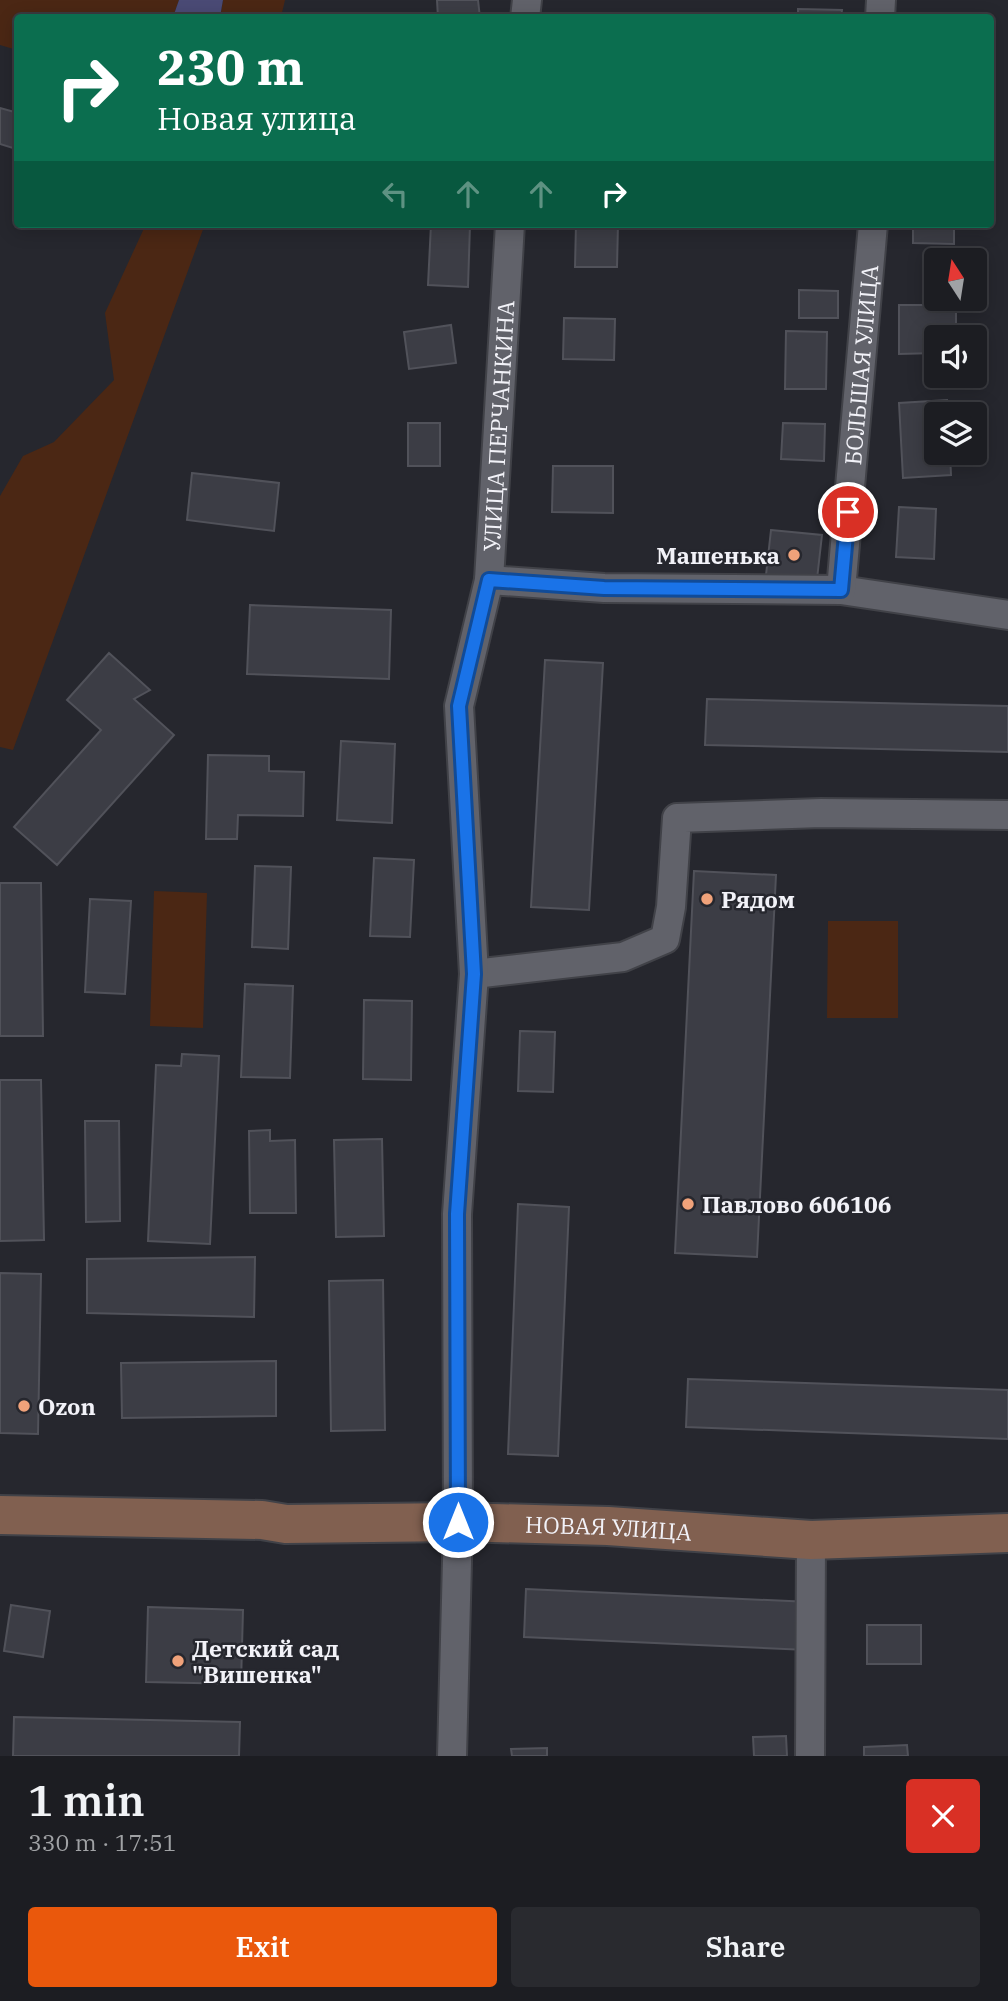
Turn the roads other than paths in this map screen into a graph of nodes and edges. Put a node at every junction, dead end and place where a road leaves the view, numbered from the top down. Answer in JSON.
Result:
{"nodes":[{"id":1,"x":510,"y":228,"type":"edge"},
{"id":2,"x":873,"y":228,"type":"edge"},
{"id":3,"x":489,"y":580,"type":"junction"},
{"id":4,"x":841,"y":590,"type":"junction"},
{"id":5,"x":1008,"y":615,"type":"edge"},
{"id":6,"x":1008,"y":816,"type":"edge"},
{"id":7,"x":474,"y":974,"type":"junction"},
{"id":8,"x":0,"y":1515,"type":"edge"},
{"id":9,"x":458,"y":1522,"type":"junction"},
{"id":10,"x":1008,"y":1533,"type":"edge"},
{"id":11,"x":811,"y":1540,"type":"junction"},
{"id":12,"x":452,"y":1756,"type":"edge"},
{"id":13,"x":810,"y":1756,"type":"edge"}],
"edges":[{"from":1,"to":3,"type":"street","name":"УЛИЦА ПЕРЧАНКИНА"},
{"from":2,"to":4,"type":"street","name":"БОЛЬШАЯ УЛИЦА"},
{"from":3,"to":4,"type":"street"},
{"from":3,"to":7,"type":"street","name":"УЛИЦА ПЕРЧАНКИНА"},
{"from":4,"to":5,"type":"street"},
{"from":6,"to":7,"type":"street"},
{"from":7,"to":9,"type":"street","name":"УЛИЦА ПЕРЧАНКИНА"},
{"from":8,"to":9,"type":"street","name":"НОВАЯ УЛИЦА"},
{"from":9,"to":11,"type":"street","name":"НОВАЯ УЛИЦА"},
{"from":9,"to":12,"type":"street","name":"УЛИЦА ПЕРЧАНКИНА"},
{"from":10,"to":11,"type":"street","name":"НОВАЯ УЛИЦА"},
{"from":11,"to":13,"type":"street"}]}
